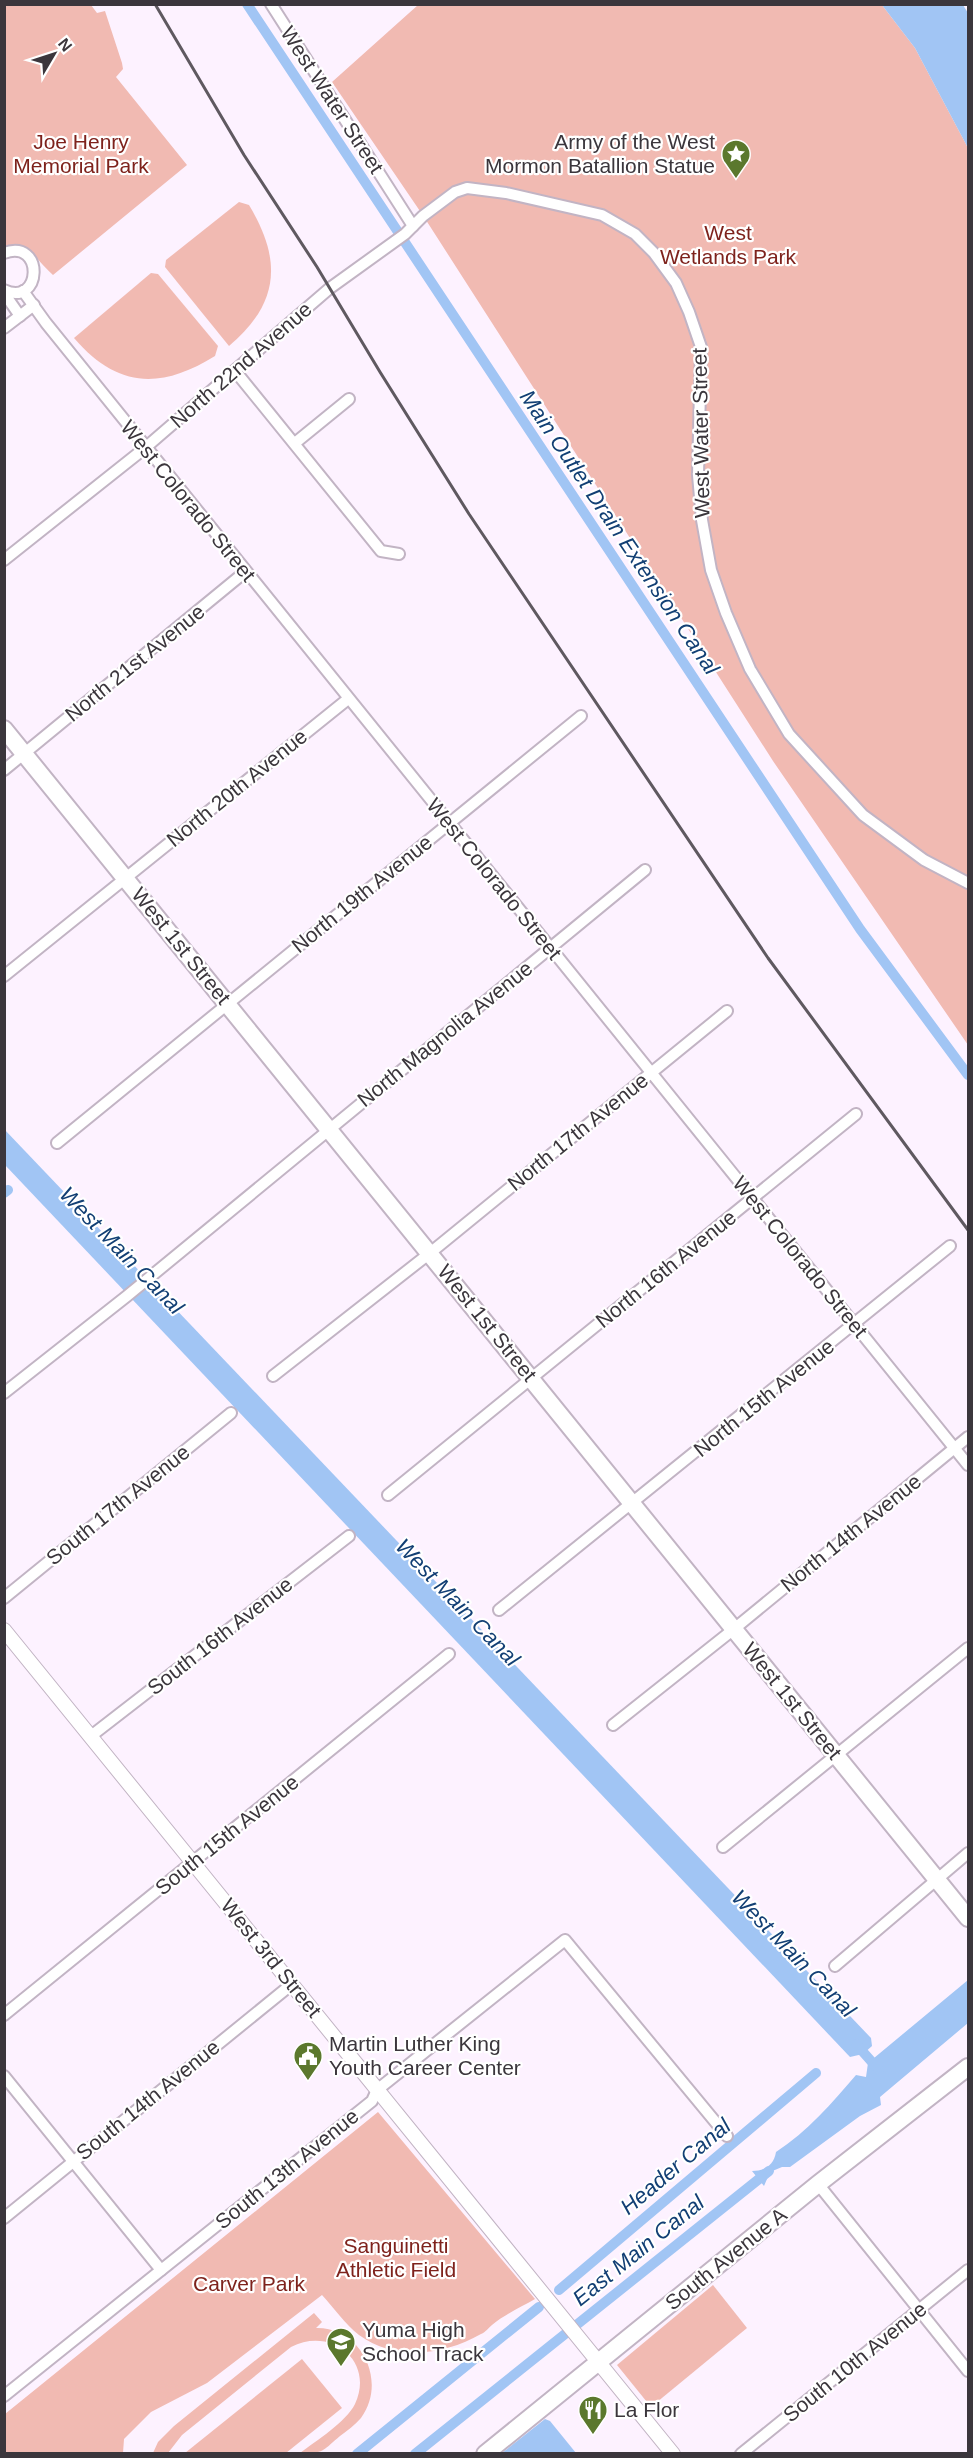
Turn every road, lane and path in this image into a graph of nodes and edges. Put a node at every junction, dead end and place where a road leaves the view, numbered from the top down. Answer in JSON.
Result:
{"nodes":[{"id":1,"x":271,"y":4,"type":"edge"},
{"id":2,"x":423,"y":216,"type":"joint"},
{"id":3,"x":413,"y":226,"type":"junction"},
{"id":4,"x":4,"y":254,"type":"edge"},
{"id":5,"x":23,"y":291,"type":"junction"},
{"id":6,"x":4,"y":292,"type":"edge"},
{"id":7,"x":34,"y":305,"type":"junction"},
{"id":8,"x":20,"y":316,"type":"junction"},
{"id":9,"x":4,"y":328,"type":"edge"},
{"id":10,"x":236,"y":372,"type":"junction"},
{"id":11,"x":349,"y":399,"type":"dead end"},
{"id":12,"x":295,"y":443,"type":"junction"},
{"id":13,"x":145,"y":448,"type":"junction"},
{"id":14,"x":399,"y":554,"type":"dead end"},
{"id":15,"x":4,"y":560,"type":"edge"},
{"id":16,"x":245,"y":572,"type":"junction"},
{"id":17,"x":348,"y":699,"type":"junction"},
{"id":18,"x":581,"y":716,"type":"dead end"},
{"id":19,"x":4,"y":729,"type":"edge"},
{"id":20,"x":24,"y":753,"type":"junction"},
{"id":21,"x":4,"y":770,"type":"edge"},
{"id":22,"x":449,"y":824,"type":"junction"},
{"id":23,"x":645,"y":870,"type":"dead end"},
{"id":24,"x":125,"y":877,"type":"junction"},
{"id":25,"x":969,"y":883,"type":"edge"},
{"id":26,"x":550,"y":948,"type":"junction"},
{"id":27,"x":4,"y":976,"type":"edge"},
{"id":28,"x":226,"y":1002,"type":"junction"},
{"id":29,"x":727,"y":1011,"type":"dead end"},
{"id":30,"x":651,"y":1073,"type":"junction"},
{"id":31,"x":856,"y":1114,"type":"dead end"},
{"id":32,"x":329,"y":1129,"type":"junction"},
{"id":33,"x":57,"y":1143,"type":"dead end"},
{"id":34,"x":753,"y":1199,"type":"junction"},
{"id":35,"x":950,"y":1246,"type":"dead end"},
{"id":36,"x":430,"y":1253,"type":"junction"},
{"id":37,"x":855,"y":1325,"type":"junction"},
{"id":38,"x":273,"y":1376,"type":"dead end"},
{"id":39,"x":531,"y":1378,"type":"junction"},
{"id":40,"x":4,"y":1393,"type":"edge"},
{"id":41,"x":231,"y":1413,"type":"dead end"},
{"id":42,"x":969,"y":1437,"type":"edge"},
{"id":43,"x":955,"y":1448,"type":"junction"},
{"id":44,"x":969,"y":1465,"type":"edge"},
{"id":45,"x":388,"y":1495,"type":"dead end"},
{"id":46,"x":632,"y":1503,"type":"junction"},
{"id":47,"x":349,"y":1536,"type":"dead end"},
{"id":48,"x":4,"y":1598,"type":"edge"},
{"id":49,"x":499,"y":1610,"type":"dead end"},
{"id":50,"x":734,"y":1629,"type":"junction"},
{"id":51,"x":4,"y":1630,"type":"edge"},
{"id":52,"x":969,"y":1648,"type":"edge"},
{"id":53,"x":449,"y":1654,"type":"dead end"},
{"id":54,"x":613,"y":1725,"type":"dead end"},
{"id":55,"x":91,"y":1737,"type":"junction"},
{"id":56,"x":836,"y":1755,"type":"junction"},
{"id":57,"x":723,"y":1847,"type":"dead end"},
{"id":58,"x":969,"y":1853,"type":"edge"},
{"id":59,"x":193,"y":1862,"type":"junction"},
{"id":60,"x":936,"y":1879,"type":"junction"},
{"id":61,"x":969,"y":1918,"type":"edge"},
{"id":62,"x":835,"y":1966,"type":"dead end"},
{"id":63,"x":292,"y":1984,"type":"junction"},
{"id":64,"x":4,"y":2015,"type":"edge"},
{"id":65,"x":969,"y":2067,"type":"edge"},
{"id":66,"x":4,"y":2076,"type":"edge"},
{"id":67,"x":378,"y":2090,"type":"junction"},
{"id":68,"x":727,"y":2136,"type":"dead end"},
{"id":69,"x":72,"y":2161,"type":"junction"},
{"id":70,"x":818,"y":2184,"type":"junction"},
{"id":71,"x":4,"y":2218,"type":"edge"},
{"id":72,"x":161,"y":2270,"type":"junction"},
{"id":73,"x":969,"y":2270,"type":"edge"},
{"id":74,"x":919,"y":2310,"type":"junction"},
{"id":75,"x":599,"y":2362,"type":"junction"},
{"id":76,"x":969,"y":2371,"type":"edge"},
{"id":77,"x":4,"y":2396,"type":"edge"},
{"id":78,"x":485,"y":2454,"type":"edge"},
{"id":79,"x":673,"y":2454,"type":"edge"},
{"id":80,"x":741,"y":2454,"type":"edge"}],
"edges":[{"from":1,"to":3,"type":"street","name":"West Water Street"},
{"from":2,"to":3,"type":"street","name":"North 22nd Avenue"},
{"from":2,"to":25,"type":"street","name":"West Water Street"},
{"from":3,"to":10,"type":"street","name":"North 22nd Avenue"},
{"from":4,"to":5,"type":"street"},
{"from":5,"to":6,"type":"street"},
{"from":5,"to":7,"type":"street","name":"West Colorado Street"},
{"from":6,"to":8,"type":"street"},
{"from":7,"to":8,"type":"street"},
{"from":7,"to":13,"type":"street","name":"West Colorado Street"},
{"from":8,"to":9,"type":"street"},
{"from":10,"to":12,"type":"street"},
{"from":10,"to":13,"type":"street","name":"North 22nd Avenue"},
{"from":11,"to":12,"type":"street"},
{"from":12,"to":14,"type":"street"},
{"from":13,"to":15,"type":"street","name":"North 22nd Avenue"},
{"from":13,"to":16,"type":"street","name":"West Colorado Street"},
{"from":16,"to":17,"type":"street","name":"West Colorado Street"},
{"from":16,"to":20,"type":"street","name":"North 21st Avenue"},
{"from":17,"to":22,"type":"street","name":"West Colorado Street"},
{"from":17,"to":24,"type":"street","name":"North 20th Avenue"},
{"from":18,"to":22,"type":"street","name":"North 19th Avenue"},
{"from":19,"to":20,"type":"main road","name":"West 1st Street"},
{"from":20,"to":21,"type":"street","name":"North 21st Avenue"},
{"from":20,"to":24,"type":"main road","name":"West 1st Street"},
{"from":22,"to":26,"type":"street","name":"West Colorado Street"},
{"from":22,"to":28,"type":"street","name":"North 19th Avenue"},
{"from":23,"to":26,"type":"street","name":"North Magnolia Avenue"},
{"from":24,"to":27,"type":"street","name":"North 20th Avenue"},
{"from":24,"to":28,"type":"main road","name":"West 1st Street"},
{"from":26,"to":30,"type":"street","name":"West Colorado Street"},
{"from":26,"to":32,"type":"street","name":"North Magnolia Avenue"},
{"from":28,"to":32,"type":"main road","name":"West 1st Street"},
{"from":28,"to":33,"type":"street","name":"North 19th Avenue"},
{"from":29,"to":30,"type":"street","name":"North 17th Avenue"},
{"from":30,"to":34,"type":"street","name":"West Colorado Street"},
{"from":30,"to":36,"type":"street","name":"North 17th Avenue"},
{"from":31,"to":34,"type":"street","name":"North 16th Avenue"},
{"from":32,"to":36,"type":"main road","name":"West 1st Street"},
{"from":32,"to":40,"type":"street","name":"North Magnolia Avenue"},
{"from":34,"to":37,"type":"street","name":"West Colorado Street"},
{"from":34,"to":39,"type":"street","name":"North 16th Avenue"},
{"from":35,"to":37,"type":"street","name":"North 15th Avenue"},
{"from":36,"to":38,"type":"street"},
{"from":36,"to":39,"type":"main road","name":"West 1st Street"},
{"from":37,"to":43,"type":"street","name":"West Colorado Street"},
{"from":37,"to":46,"type":"street","name":"North 15th Avenue"},
{"from":39,"to":45,"type":"street"},
{"from":39,"to":46,"type":"main road","name":"West 1st Street"},
{"from":41,"to":48,"type":"street","name":"South 17th Avenue"},
{"from":42,"to":43,"type":"street","name":"North 14th Avenue"},
{"from":43,"to":44,"type":"street","name":"West Colorado Street"},
{"from":43,"to":50,"type":"street","name":"North 14th Avenue"},
{"from":46,"to":49,"type":"street"},
{"from":46,"to":50,"type":"main road","name":"West 1st Street"},
{"from":47,"to":55,"type":"street","name":"South 16th Avenue"},
{"from":50,"to":54,"type":"street"},
{"from":50,"to":56,"type":"main road","name":"West 1st Street"},
{"from":51,"to":55,"type":"street","name":"West 3rd Street"},
{"from":52,"to":56,"type":"street"},
{"from":53,"to":59,"type":"street","name":"South 15th Avenue"},
{"from":55,"to":59,"type":"street","name":"West 3rd Street"},
{"from":56,"to":57,"type":"street"},
{"from":56,"to":60,"type":"main road","name":"West 1st Street"},
{"from":58,"to":60,"type":"street"},
{"from":59,"to":63,"type":"street","name":"West 3rd Street"},
{"from":59,"to":64,"type":"street","name":"South 15th Avenue"},
{"from":60,"to":61,"type":"main road","name":"West 1st Street"},
{"from":60,"to":62,"type":"street"},
{"from":63,"to":67,"type":"street","name":"West 3rd Street"},
{"from":63,"to":69,"type":"street","name":"South 14th Avenue"},
{"from":65,"to":70,"type":"main road","name":"South Avenue A"},
{"from":66,"to":69,"type":"street"},
{"from":67,"to":68,"type":"street","name":"South 13th Avenue"},
{"from":67,"to":72,"type":"street","name":"South 13th Avenue"},
{"from":67,"to":75,"type":"street","name":"West 3rd Street"},
{"from":69,"to":71,"type":"street","name":"South 14th Avenue"},
{"from":69,"to":72,"type":"street"},
{"from":70,"to":74,"type":"street"},
{"from":70,"to":75,"type":"main road","name":"South Avenue A"},
{"from":72,"to":77,"type":"street","name":"South 13th Avenue"},
{"from":73,"to":74,"type":"street","name":"South 10th Avenue"},
{"from":74,"to":76,"type":"street"},
{"from":74,"to":80,"type":"street","name":"South 10th Avenue"},
{"from":75,"to":78,"type":"main road","name":"South Avenue A"},
{"from":75,"to":79,"type":"street","name":"West 3rd Street"}]}
